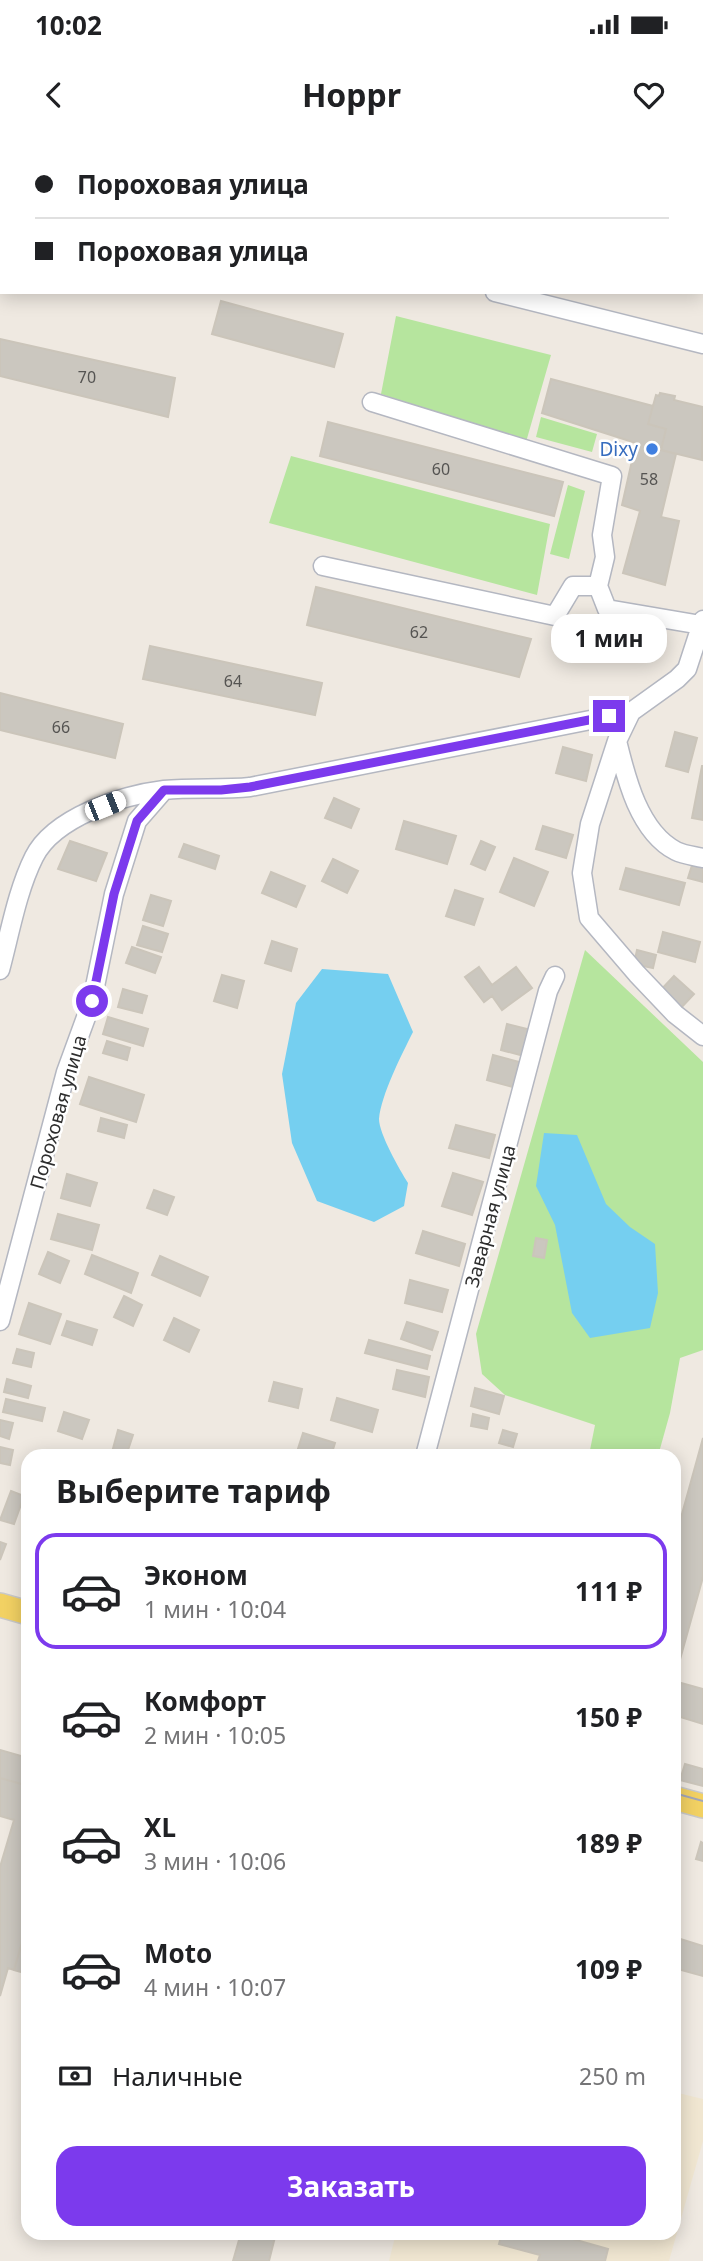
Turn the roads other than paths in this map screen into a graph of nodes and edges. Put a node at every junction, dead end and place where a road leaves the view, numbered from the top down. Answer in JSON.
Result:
{"nodes":[{"id":1,"x":503,"y":294,"type":"edge"},
{"id":2,"x":703,"y":344,"type":"edge"},
{"id":3,"x":372,"y":402,"type":"dead end"},
{"id":4,"x":323,"y":566,"type":"dead end"},
{"id":5,"x":598,"y":586,"type":"junction"},
{"id":6,"x":702,"y":622,"type":"edge"},
{"id":7,"x":695,"y":670,"type":"edge"},
{"id":8,"x":631,"y":712,"type":"junction"},
{"id":9,"x":617,"y":741,"type":"junction"},
{"id":10,"x":164,"y":790,"type":"junction"},
{"id":11,"x":703,"y":858,"type":"edge"},
{"id":12,"x":0,"y":970,"type":"edge"},
{"id":13,"x":555,"y":976,"type":"dead end"},
{"id":14,"x":703,"y":1036,"type":"edge"},
{"id":15,"x":0,"y":1321,"type":"edge"},
{"id":16,"x":427,"y":1449,"type":"edge"},
{"id":17,"x":0,"y":1605,"type":"edge"},
{"id":18,"x":21,"y":1612,"type":"edge"},
{"id":19,"x":681,"y":1800,"type":"edge"},
{"id":20,"x":703,"y":1806,"type":"edge"}],
"edges":[{"from":1,"to":2,"type":"street"},
{"from":3,"to":5,"type":"street"},
{"from":4,"to":5,"type":"street"},
{"from":5,"to":6,"type":"street"},
{"from":6,"to":7,"type":"street"},
{"from":7,"to":8,"type":"street"},
{"from":8,"to":9,"type":"street"},
{"from":8,"to":10,"type":"street"},
{"from":9,"to":11,"type":"street"},
{"from":9,"to":14,"type":"street"},
{"from":10,"to":12,"type":"street"},
{"from":10,"to":15,"type":"street","name":"Пороховая улица"},
{"from":13,"to":16,"type":"street","name":"Заварная улица"},
{"from":17,"to":18,"type":"main road"},
{"from":19,"to":20,"type":"main road"}]}
